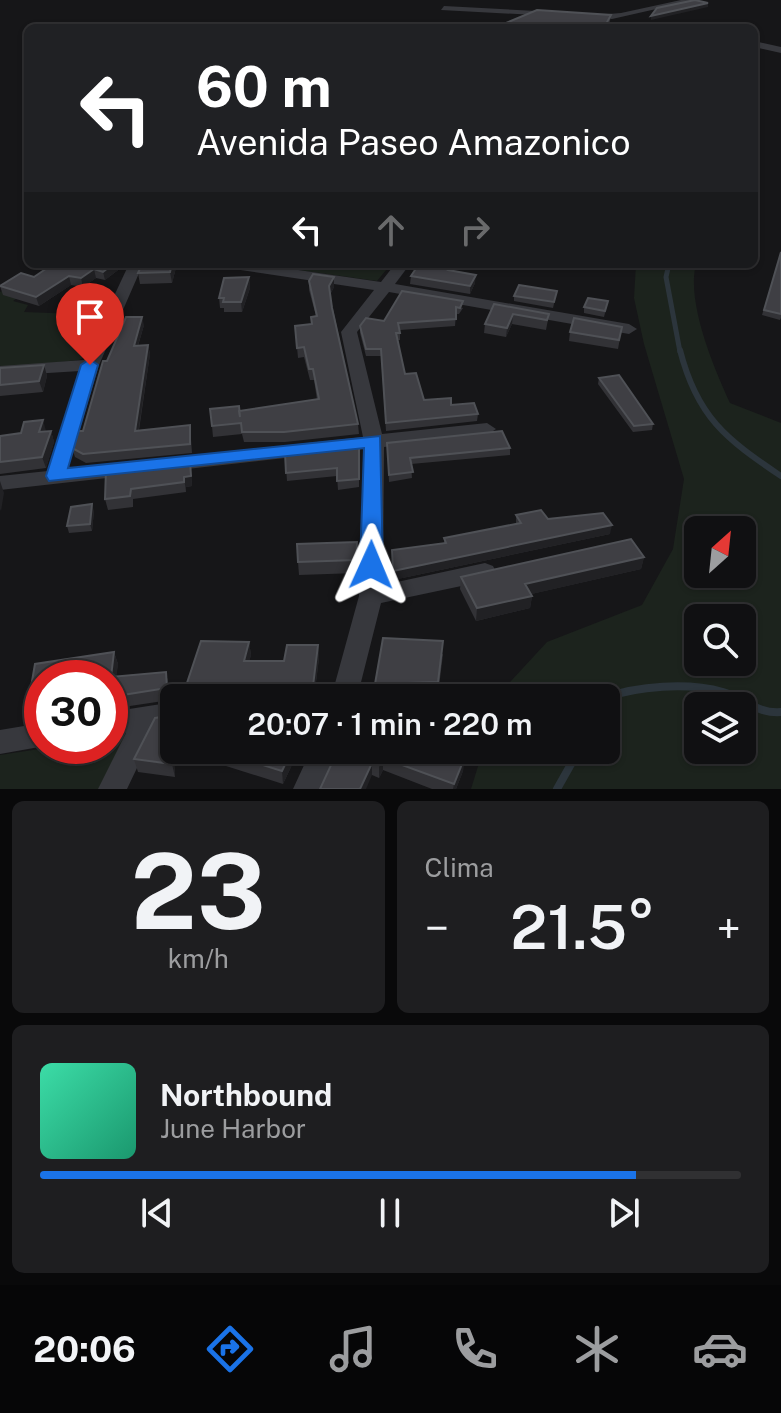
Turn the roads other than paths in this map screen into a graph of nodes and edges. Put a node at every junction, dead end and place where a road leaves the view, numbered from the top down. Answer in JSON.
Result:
{"nodes":[{"id":1,"x":692,"y":0,"type":"edge"},
{"id":2,"x":444,"y":8,"type":"dead end"},
{"id":3,"x":561,"y":14,"type":"edge"},
{"id":4,"x":598,"y":24,"type":"edge"},
{"id":5,"x":758,"y":45,"type":"edge"},
{"id":6,"x":781,"y":50,"type":"edge"},
{"id":7,"x":134,"y":268,"type":"edge"},
{"id":8,"x":254,"y":268,"type":"edge"},
{"id":9,"x":400,"y":268,"type":"edge"},
{"id":10,"x":385,"y":287,"type":"junction"},
{"id":11,"x":629,"y":329,"type":"dead end"},
{"id":12,"x":90,"y":365,"type":"junction"},
{"id":13,"x":0,"y":371,"type":"edge"},
{"id":14,"x":487,"y":429,"type":"edge"},
{"id":15,"x":374,"y":441,"type":"junction"},
{"id":16,"x":56,"y":476,"type":"junction"},
{"id":17,"x":0,"y":483,"type":"edge"},
{"id":18,"x":509,"y":567,"type":"edge"},
{"id":19,"x":371,"y":596,"type":"junction"},
{"id":20,"x":348,"y":684,"type":"edge"},
{"id":21,"x":160,"y":716,"type":"edge"},
{"id":22,"x":160,"y":717,"type":"edge"},
{"id":23,"x":128,"y":721,"type":"edge"},
{"id":24,"x":24,"y":738,"type":"edge"},
{"id":25,"x":0,"y":742,"type":"edge"},
{"id":26,"x":319,"y":764,"type":"edge"},
{"id":27,"x":112,"y":789,"type":"edge"},
{"id":28,"x":307,"y":789,"type":"edge"}],
"edges":[{"from":1,"to":4,"type":"street"},
{"from":2,"to":3,"type":"street"},
{"from":5,"to":6,"type":"street"},
{"from":7,"to":12,"type":"street"},
{"from":8,"to":10,"type":"street"},
{"from":9,"to":10,"type":"street"},
{"from":10,"to":11,"type":"street"},
{"from":10,"to":15,"type":"street"},
{"from":12,"to":13,"type":"street"},
{"from":12,"to":16,"type":"street"},
{"from":14,"to":15,"type":"street"},
{"from":15,"to":16,"type":"street"},
{"from":15,"to":19,"type":"street"},
{"from":16,"to":17,"type":"street"},
{"from":18,"to":19,"type":"street"},
{"from":19,"to":20,"type":"street"},
{"from":21,"to":23,"type":"street"},
{"from":22,"to":27,"type":"street"},
{"from":24,"to":25,"type":"street"},
{"from":26,"to":28,"type":"street"}]}
